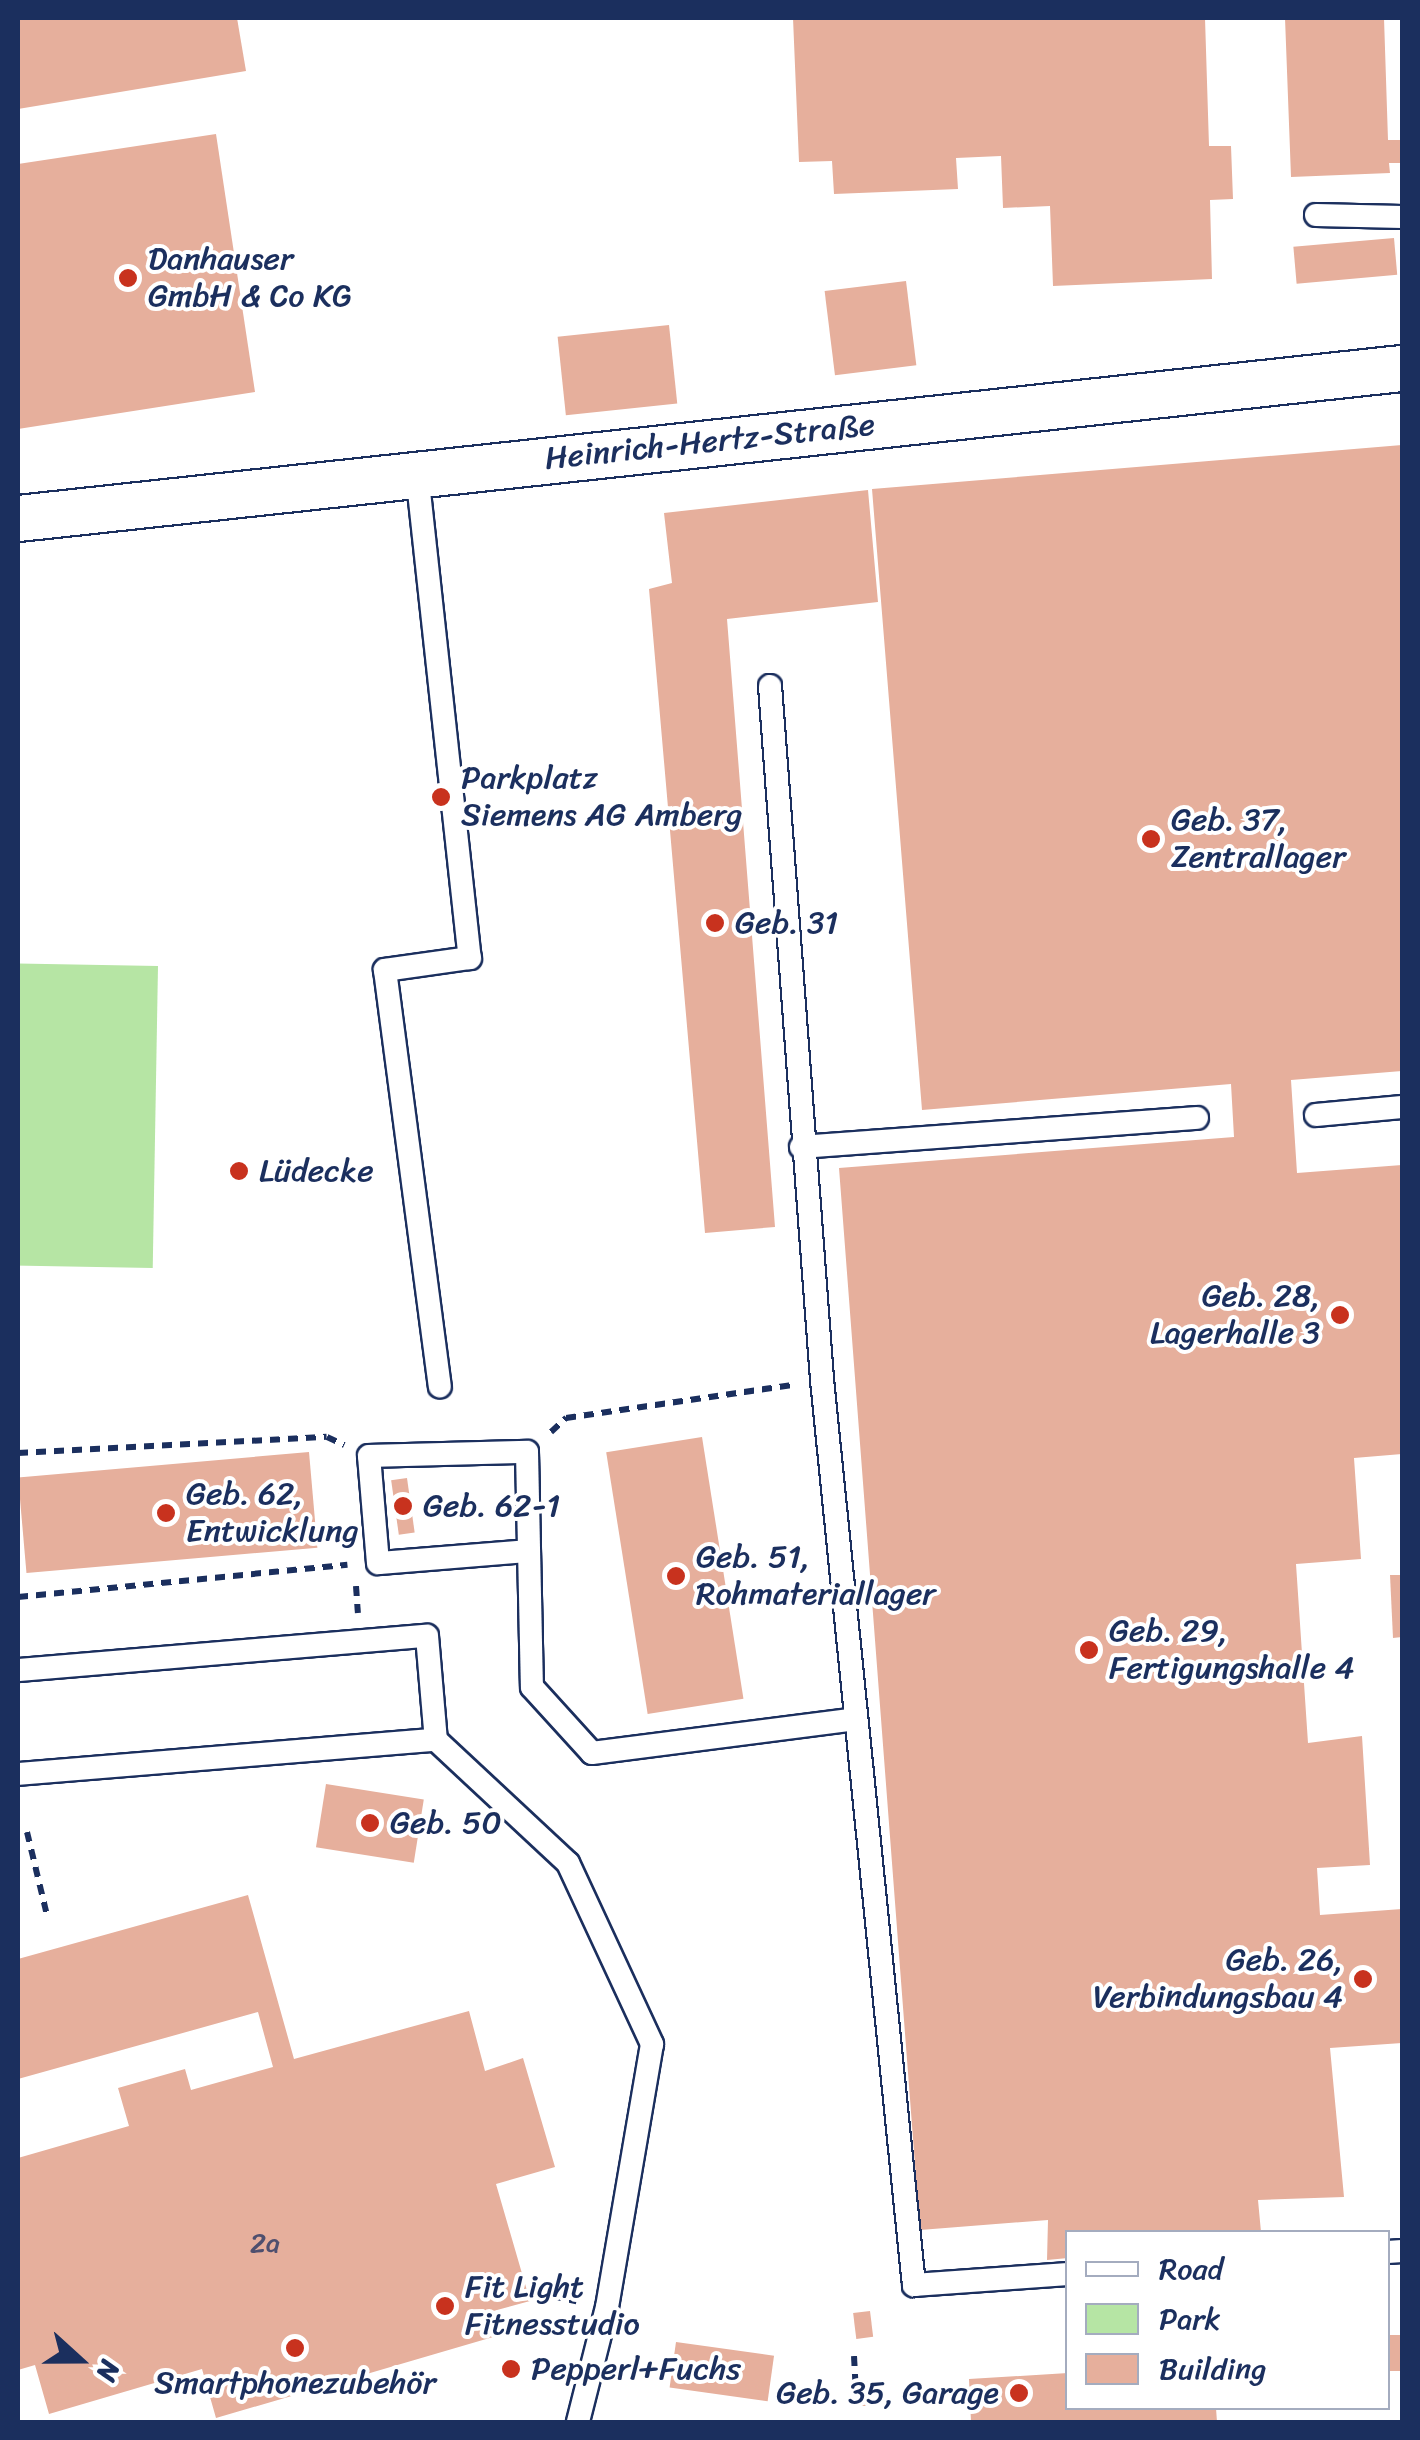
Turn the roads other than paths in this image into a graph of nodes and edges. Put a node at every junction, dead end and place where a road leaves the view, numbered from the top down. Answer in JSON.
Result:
{"nodes":[{"id":1,"x":1316,"y":215,"type":"dead end"},
{"id":2,"x":1402,"y":217,"type":"edge"},
{"id":3,"x":1402,"y":368,"type":"edge"},
{"id":4,"x":416,"y":473,"type":"junction"},
{"id":5,"x":18,"y":518,"type":"edge"},
{"id":6,"x":770,"y":686,"type":"dead end"},
{"id":7,"x":1402,"y":1108,"type":"edge"},
{"id":8,"x":1316,"y":1115,"type":"dead end"},
{"id":9,"x":1197,"y":1118,"type":"dead end"},
{"id":10,"x":801,"y":1147,"type":"junction"},
{"id":11,"x":440,"y":1386,"type":"dead end"},
{"id":12,"x":528,"y":1551,"type":"junction"},
{"id":13,"x":18,"y":1670,"type":"edge"},
{"id":14,"x":856,"y":1720,"type":"junction"},
{"id":15,"x":436,"y":1740,"type":"junction"},
{"id":16,"x":18,"y":1774,"type":"edge"},
{"id":17,"x":1065,"y":2274,"type":"edge"},
{"id":18,"x":578,"y":2422,"type":"edge"}],
"edges":[{"from":1,"to":2,"type":"lane"},
{"from":3,"to":4,"type":"street","name":"Heinrich-Hertz-Straße"},
{"from":4,"to":5,"type":"street","name":"Heinrich-Hertz-Straße"},
{"from":4,"to":11,"type":"lane"},
{"from":6,"to":10,"type":"lane"},
{"from":7,"to":8,"type":"lane"},
{"from":9,"to":10,"type":"lane"},
{"from":10,"to":14,"type":"lane"},
{"from":12,"to":12,"type":"lane"},
{"from":12,"to":14,"type":"lane"},
{"from":13,"to":15,"type":"lane"},
{"from":14,"to":17,"type":"lane"},
{"from":15,"to":16,"type":"lane"},
{"from":15,"to":18,"type":"lane"}]}
